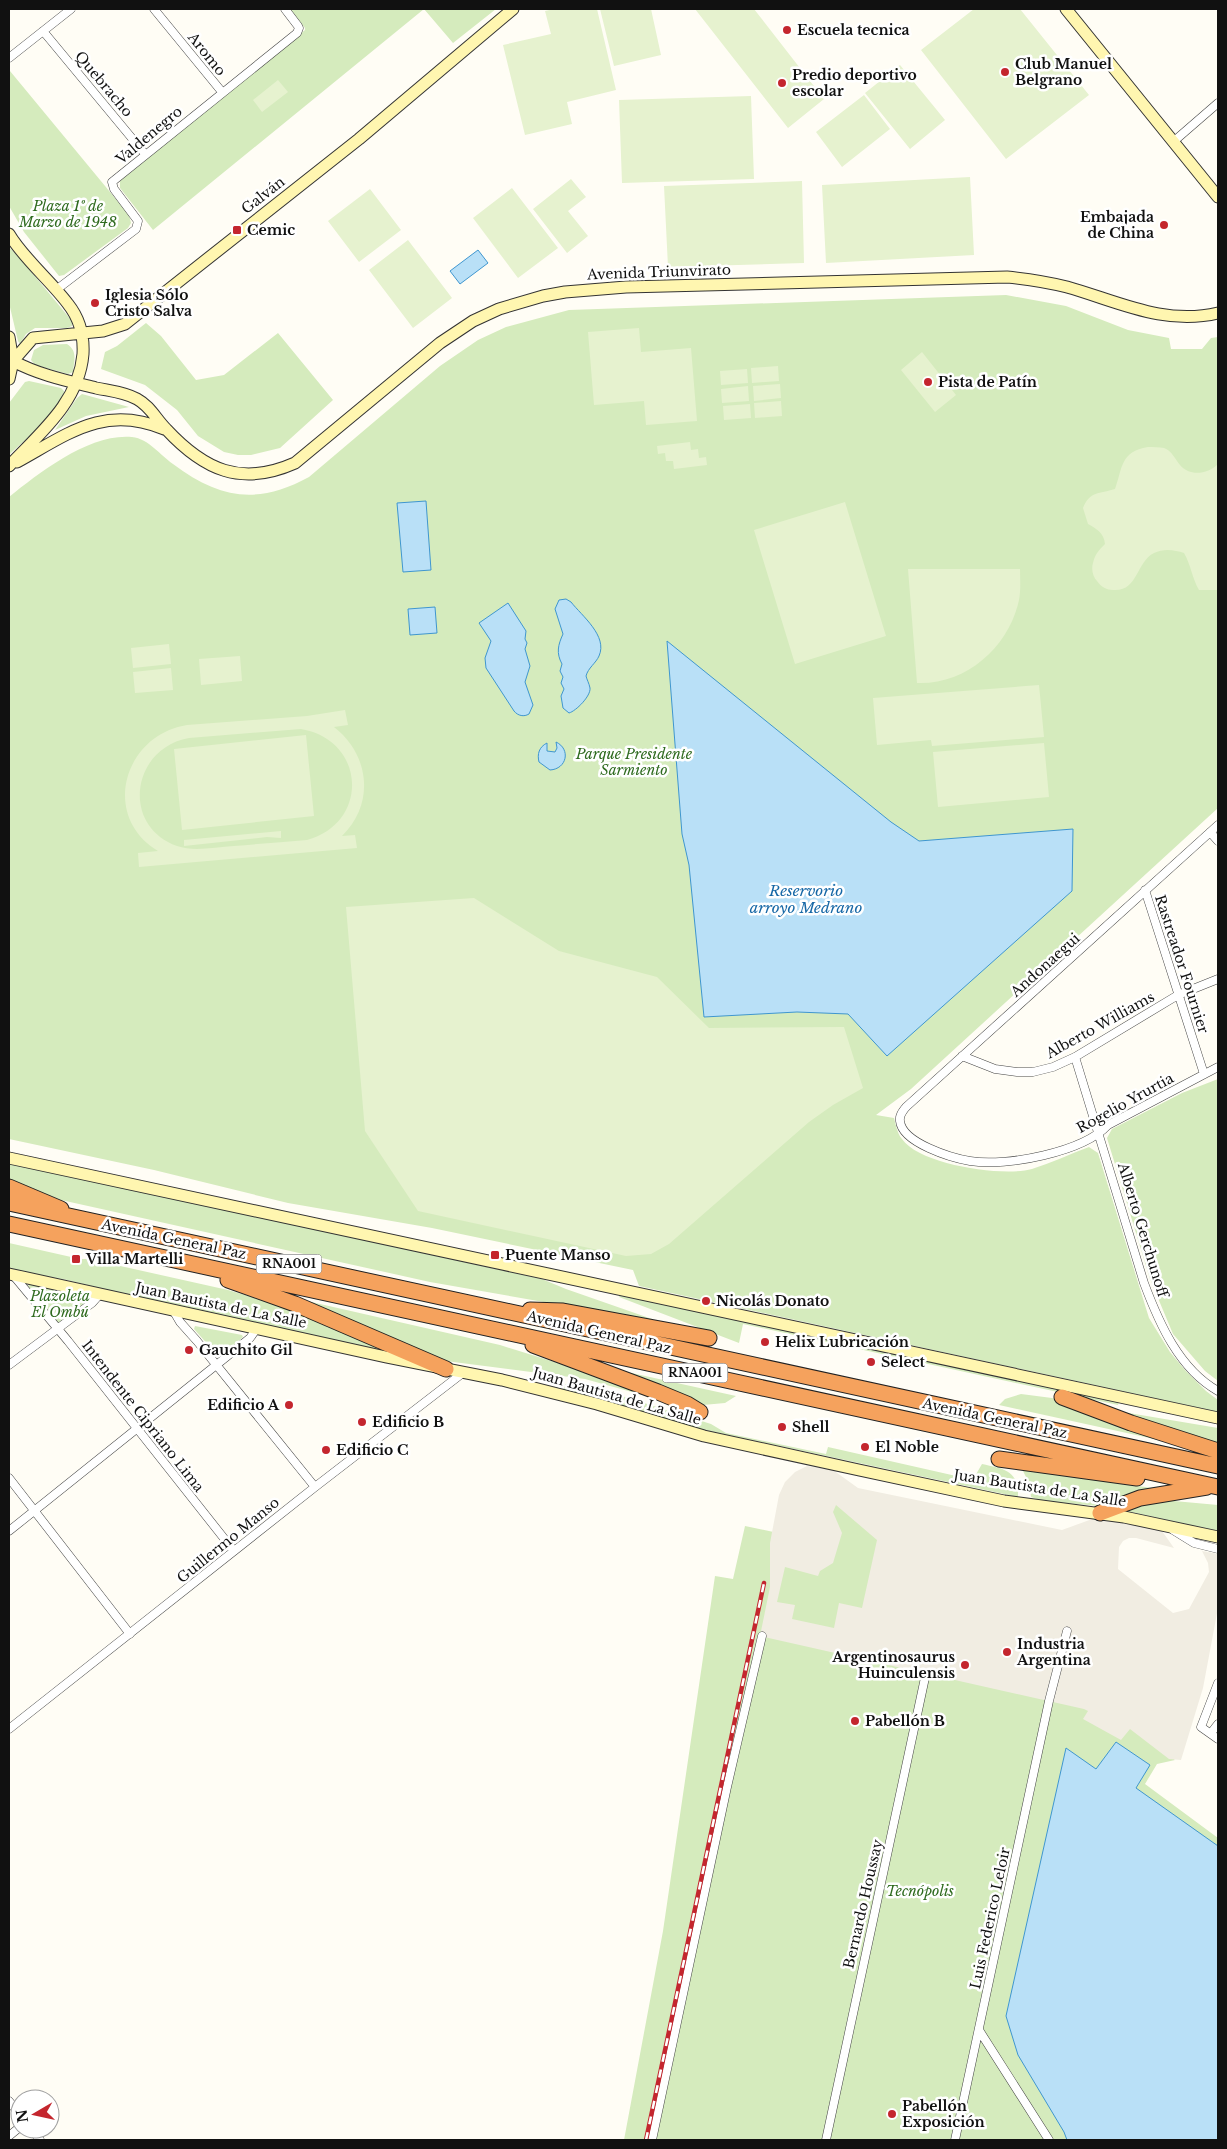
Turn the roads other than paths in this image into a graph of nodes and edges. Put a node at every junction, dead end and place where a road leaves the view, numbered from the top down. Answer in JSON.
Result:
{"nodes":[{"id":1,"x":71,"y":9,"type":"edge"},
{"id":2,"x":154,"y":9,"type":"edge"},
{"id":3,"x":285,"y":9,"type":"edge"},
{"id":4,"x":513,"y":9,"type":"edge"},
{"id":5,"x":1070,"y":10,"type":"edge"},
{"id":6,"x":43,"y":30,"type":"junction"},
{"id":7,"x":9,"y":58,"type":"edge"},
{"id":8,"x":222,"y":92,"type":"junction"},
{"id":9,"x":1218,"y":103,"type":"edge"},
{"id":10,"x":1173,"y":142,"type":"junction"},
{"id":11,"x":145,"y":154,"type":"junction"},
{"id":12,"x":1218,"y":198,"type":"edge"},
{"id":13,"x":9,"y":236,"type":"edge"},
{"id":14,"x":56,"y":290,"type":"junction"},
{"id":15,"x":1218,"y":313,"type":"edge"},
{"id":16,"x":82,"y":334,"type":"junction"},
{"id":17,"x":9,"y":338,"type":"edge"},
{"id":18,"x":13,"y":361,"type":"junction"},
{"id":19,"x":9,"y":379,"type":"edge"},
{"id":20,"x":76,"y":383,"type":"junction"},
{"id":21,"x":166,"y":429,"type":"junction"},
{"id":22,"x":9,"y":466,"type":"edge"},
{"id":23,"x":1218,"y":825,"type":"edge"},
{"id":24,"x":1210,"y":832,"type":"junction"},
{"id":25,"x":1218,"y":841,"type":"edge"},
{"id":26,"x":1145,"y":890,"type":"junction"},
{"id":27,"x":1218,"y":979,"type":"edge"},
{"id":28,"x":1178,"y":995,"type":"junction"},
{"id":29,"x":962,"y":1056,"type":"junction"},
{"id":30,"x":1075,"y":1057,"type":"junction"},
{"id":31,"x":1218,"y":1067,"type":"edge"},
{"id":32,"x":1204,"y":1074,"type":"junction"},
{"id":33,"x":902,"y":1129,"type":"joint"},
{"id":34,"x":1100,"y":1134,"type":"junction"},
{"id":35,"x":9,"y":1158,"type":"edge"},
{"id":36,"x":9,"y":1187,"type":"edge"},
{"id":37,"x":9,"y":1203,"type":"edge"},
{"id":38,"x":85,"y":1220,"type":"junction"},
{"id":39,"x":9,"y":1224,"type":"edge"},
{"id":40,"x":175,"y":1260,"type":"junction"},
{"id":41,"x":11,"y":1274,"type":"edge"},
{"id":42,"x":100,"y":1294,"type":"junction"},
{"id":43,"x":493,"y":1308,"type":"junction"},
{"id":44,"x":173,"y":1310,"type":"junction"},
{"id":45,"x":57,"y":1328,"type":"junction"},
{"id":46,"x":258,"y":1328,"type":"junction"},
{"id":47,"x":497,"y":1330,"type":"junction"},
{"id":48,"x":709,"y":1338,"type":"dead end"},
{"id":49,"x":217,"y":1364,"type":"junction"},
{"id":50,"x":9,"y":1365,"type":"edge"},
{"id":51,"x":446,"y":1369,"type":"junction"},
{"id":52,"x":464,"y":1372,"type":"junction"},
{"id":53,"x":1218,"y":1391,"type":"edge"},
{"id":54,"x":1062,"y":1397,"type":"dead end"},
{"id":55,"x":700,"y":1412,"type":"dead end"},
{"id":56,"x":1218,"y":1418,"type":"edge"},
{"id":57,"x":136,"y":1428,"type":"junction"},
{"id":58,"x":1218,"y":1451,"type":"edge"},
{"id":59,"x":999,"y":1459,"type":"dead end"},
{"id":60,"x":1218,"y":1466,"type":"edge"},
{"id":61,"x":9,"y":1478,"type":"edge"},
{"id":62,"x":1217,"y":1486,"type":"edge"},
{"id":63,"x":315,"y":1487,"type":"junction"},
{"id":64,"x":35,"y":1510,"type":"junction"},
{"id":65,"x":1100,"y":1513,"type":"junction"},
{"id":66,"x":1165,"y":1525,"type":"junction"},
{"id":67,"x":9,"y":1531,"type":"edge"},
{"id":68,"x":1218,"y":1537,"type":"edge"},
{"id":69,"x":1218,"y":1549,"type":"edge"},
{"id":70,"x":234,"y":1551,"type":"junction"},
{"id":71,"x":1067,"y":1631,"type":"dead end"},
{"id":72,"x":130,"y":1634,"type":"junction"},
{"id":73,"x":762,"y":1636,"type":"dead end"},
{"id":74,"x":926,"y":1673,"type":"dead end"},
{"id":75,"x":1218,"y":1683,"type":"edge"},
{"id":76,"x":1218,"y":1724,"type":"edge"},
{"id":77,"x":9,"y":1729,"type":"edge"},
{"id":78,"x":1211,"y":1733,"type":"junction"},
{"id":79,"x":1218,"y":1739,"type":"edge"},
{"id":80,"x":978,"y":2030,"type":"junction"},
{"id":81,"x":652,"y":2140,"type":"edge"},
{"id":82,"x":826,"y":2140,"type":"edge"},
{"id":83,"x":955,"y":2140,"type":"edge"},
{"id":84,"x":1049,"y":2140,"type":"edge"}],
"edges":[{"from":1,"to":6,"type":"street"},
{"from":2,"to":8,"type":"street","name":"Aromo"},
{"from":3,"to":8,"type":"street","name":"Valdenegro"},
{"from":4,"to":16,"type":"street","name":"Galván"},
{"from":5,"to":10,"type":"street"},
{"from":6,"to":7,"type":"street"},
{"from":6,"to":11,"type":"street","name":"Quebracho"},
{"from":8,"to":11,"type":"street","name":"Valdenegro"},
{"from":9,"to":10,"type":"street"},
{"from":10,"to":12,"type":"street"},
{"from":11,"to":14,"type":"street","name":"Valdenegro"},
{"from":13,"to":14,"type":"street"},
{"from":14,"to":16,"type":"street"},
{"from":15,"to":21,"type":"street","name":"Avenida Triunvirato"},
{"from":16,"to":18,"type":"street","name":"Galván"},
{"from":16,"to":20,"type":"street"},
{"from":17,"to":18,"type":"street"},
{"from":18,"to":19,"type":"street"},
{"from":18,"to":20,"type":"street","name":"Avenida Triunvirato"},
{"from":20,"to":21,"type":"street","name":"Avenida Triunvirato"},
{"from":20,"to":22,"type":"street"},
{"from":21,"to":22,"type":"street","name":"Avenida Triunvirato"},
{"from":23,"to":24,"type":"street","name":"Andonaegui"},
{"from":24,"to":25,"type":"street"},
{"from":24,"to":26,"type":"street","name":"Andonaegui"},
{"from":26,"to":28,"type":"street","name":"Rastreador Fournier"},
{"from":26,"to":29,"type":"street","name":"Andonaegui"},
{"from":27,"to":28,"type":"street","name":"Alberto Williams"},
{"from":28,"to":30,"type":"street","name":"Alberto Williams"},
{"from":28,"to":32,"type":"street","name":"Rastreador Fournier"},
{"from":29,"to":30,"type":"street","name":"Alberto Williams"},
{"from":29,"to":33,"type":"street","name":"Andonaegui"},
{"from":30,"to":34,"type":"street","name":"Alberto Gerchunoff"},
{"from":31,"to":32,"type":"street","name":"Rogelio Yrurtia"},
{"from":32,"to":34,"type":"street","name":"Rogelio Yrurtia"},
{"from":33,"to":34,"type":"street","name":"Rogelio Yrurtia"},
{"from":34,"to":53,"type":"street","name":"Alberto Gerchunoff"},
{"from":35,"to":56,"type":"street"},
{"from":36,"to":38,"type":"highway"},
{"from":37,"to":38,"type":"highway","name":"Avenida General Paz","number":"RNA001"},
{"from":38,"to":43,"type":"highway","name":"Avenida General Paz","number":"RNA001"},
{"from":39,"to":40,"type":"highway","name":"Avenida General Paz","number":"RNA001"},
{"from":40,"to":47,"type":"highway","name":"Avenida General Paz","number":"RNA001"},
{"from":40,"to":51,"type":"highway"},
{"from":41,"to":42,"type":"street","name":"Juan Bautista de La Salle"},
{"from":41,"to":45,"type":"street","name":"Intendente Cipriano Lima"},
{"from":42,"to":44,"type":"street","name":"Juan Bautista de La Salle"},
{"from":42,"to":45,"type":"street"},
{"from":43,"to":48,"type":"highway"},
{"from":43,"to":60,"type":"highway","name":"Avenida General Paz","number":"RNA001"},
{"from":44,"to":46,"type":"street","name":"Juan Bautista de La Salle"},
{"from":44,"to":49,"type":"street"},
{"from":45,"to":50,"type":"street"},
{"from":45,"to":57,"type":"street","name":"Intendente Cipriano Lima"},
{"from":46,"to":49,"type":"street"},
{"from":46,"to":51,"type":"street","name":"Juan Bautista de La Salle"},
{"from":47,"to":55,"type":"highway"},
{"from":47,"to":62,"type":"highway","name":"Avenida General Paz","number":"RNA001"},
{"from":49,"to":57,"type":"street"},
{"from":49,"to":63,"type":"street"},
{"from":51,"to":52,"type":"street","name":"Juan Bautista de La Salle"},
{"from":52,"to":63,"type":"street","name":"Guillermo Manso"},
{"from":52,"to":65,"type":"street","name":"Juan Bautista de La Salle"},
{"from":54,"to":58,"type":"highway"},
{"from":57,"to":64,"type":"street"},
{"from":57,"to":70,"type":"street","name":"Intendente Cipriano Lima"},
{"from":59,"to":62,"type":"highway"},
{"from":61,"to":64,"type":"street"},
{"from":62,"to":65,"type":"highway"},
{"from":63,"to":70,"type":"street","name":"Guillermo Manso"},
{"from":64,"to":67,"type":"street"},
{"from":64,"to":72,"type":"street"},
{"from":65,"to":66,"type":"street","name":"Juan Bautista de La Salle"},
{"from":66,"to":68,"type":"street","name":"Juan Bautista de La Salle"},
{"from":66,"to":69,"type":"street"},
{"from":70,"to":72,"type":"street","name":"Guillermo Manso"},
{"from":71,"to":80,"type":"street","name":"Luis Federico Leloir"},
{"from":72,"to":77,"type":"street","name":"Guillermo Manso"},
{"from":73,"to":81,"type":"street"},
{"from":74,"to":82,"type":"street","name":"Bernardo Houssay"},
{"from":75,"to":78,"type":"street"},
{"from":76,"to":78,"type":"street"},
{"from":78,"to":79,"type":"street"},
{"from":80,"to":83,"type":"street","name":"Luis Federico Leloir"},
{"from":80,"to":84,"type":"street"}]}
